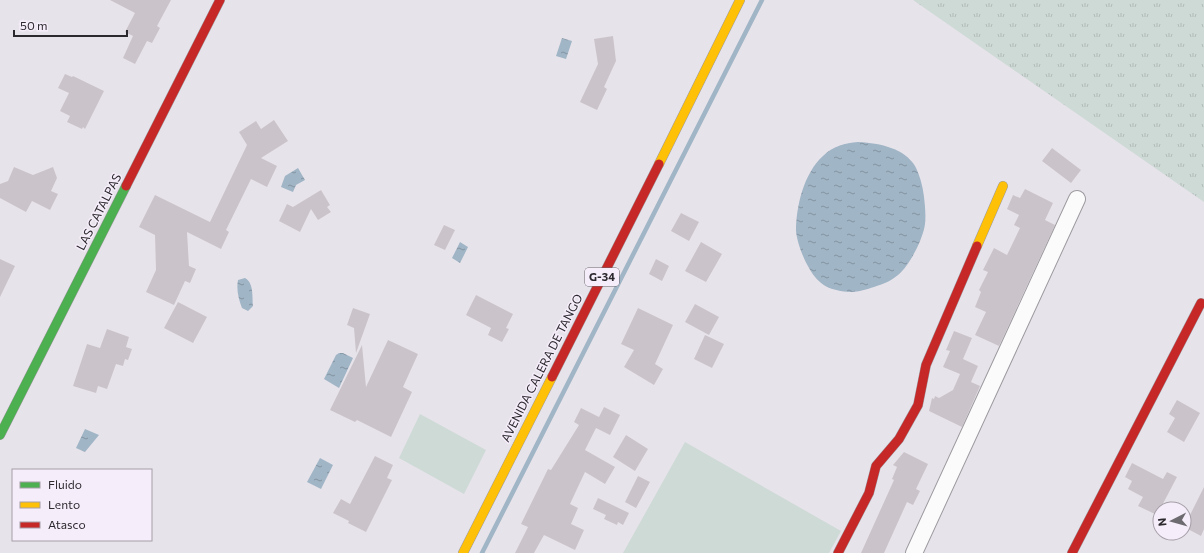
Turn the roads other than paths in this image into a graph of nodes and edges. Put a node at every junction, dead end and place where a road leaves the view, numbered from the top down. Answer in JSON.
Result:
{"nodes":[{"id":1,"x":220,"y":0,"type":"edge"},
{"id":2,"x":740,"y":0,"type":"edge"},
{"id":3,"x":1003,"y":186,"type":"dead end"},
{"id":4,"x":1077,"y":199,"type":"dead end"},
{"id":5,"x":1201,"y":303,"type":"dead end"},
{"id":6,"x":0,"y":435,"type":"edge"},
{"id":7,"x":462,"y":553,"type":"edge"},
{"id":8,"x":838,"y":553,"type":"edge"},
{"id":9,"x":914,"y":553,"type":"edge"},
{"id":10,"x":1072,"y":553,"type":"edge"}],
"edges":[{"from":1,"to":6,"type":"street","name":"LAS CATALPAS"},
{"from":2,"to":7,"type":"street","name":"AVENIDA CALERA DE TANGO","number":"G-34"},
{"from":3,"to":8,"type":"street"},
{"from":4,"to":9,"type":"street"},
{"from":5,"to":10,"type":"street"}]}
